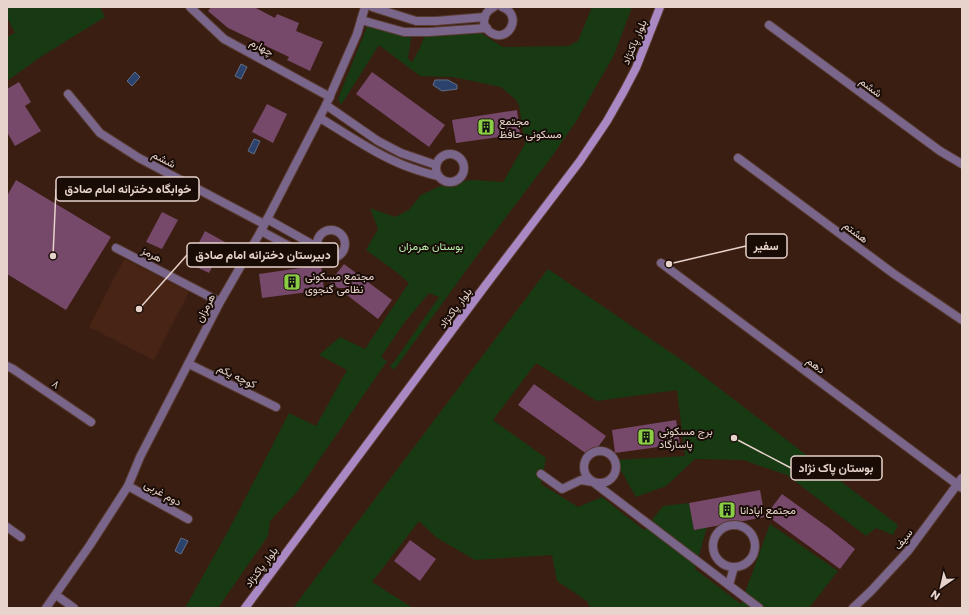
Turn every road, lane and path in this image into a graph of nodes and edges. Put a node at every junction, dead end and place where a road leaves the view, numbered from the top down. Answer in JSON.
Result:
{"nodes":[{"id":1,"x":190,"y":7,"type":"edge"},
{"id":2,"x":365,"y":7,"type":"edge"},
{"id":3,"x":372,"y":7,"type":"edge"},
{"id":4,"x":494,"y":7,"type":"edge"},
{"id":5,"x":502,"y":7,"type":"edge"},
{"id":6,"x":660,"y":7,"type":"edge"},
{"id":7,"x":484,"y":17,"type":"junction"},
{"id":8,"x":361,"y":20,"type":"junction"},
{"id":9,"x":416,"y":21,"type":"junction"},
{"id":10,"x":769,"y":25,"type":"dead end"},
{"id":11,"x":486,"y":28,"type":"junction"},
{"id":12,"x":416,"y":32,"type":"junction"},
{"id":13,"x":68,"y":94,"type":"dead end"},
{"id":14,"x":330,"y":97,"type":"junction"},
{"id":15,"x":326,"y":105,"type":"junction"},
{"id":16,"x":320,"y":118,"type":"junction"},
{"id":17,"x":378,"y":141,"type":"junction"},
{"id":18,"x":374,"y":151,"type":"junction"},
{"id":19,"x":738,"y":158,"type":"dead end"},
{"id":20,"x":436,"y":164,"type":"junction"},
{"id":21,"x":962,"y":164,"type":"edge"},
{"id":22,"x":438,"y":176,"type":"junction"},
{"id":23,"x":264,"y":225,"type":"junction"},
{"id":24,"x":317,"y":247,"type":"junction"},
{"id":25,"x":116,"y":248,"type":"dead end"},
{"id":26,"x":324,"y":256,"type":"junction"},
{"id":27,"x":660,"y":263,"type":"dead end"},
{"id":28,"x":220,"y":302,"type":"junction"},
{"id":29,"x":962,"y":320,"type":"edge"},
{"id":30,"x":189,"y":364,"type":"junction"},
{"id":31,"x":7,"y":366,"type":"edge"},
{"id":32,"x":276,"y":407,"type":"dead end"},
{"id":33,"x":91,"y":422,"type":"dead end"},
{"id":34,"x":541,"y":474,"type":"dead end"},
{"id":35,"x":593,"y":482,"type":"junction"},
{"id":36,"x":961,"y":484,"type":"edge"},
{"id":37,"x":128,"y":486,"type":"junction"},
{"id":38,"x":188,"y":519,"type":"dead end"},
{"id":39,"x":7,"y":527,"type":"edge"},
{"id":40,"x":21,"y":536,"type":"dead end"},
{"id":41,"x":734,"y":567,"type":"junction"},
{"id":42,"x":730,"y":585,"type":"junction"},
{"id":43,"x":56,"y":595,"type":"junction"},
{"id":44,"x":46,"y":608,"type":"edge"},
{"id":45,"x":74,"y":608,"type":"edge"},
{"id":46,"x":245,"y":608,"type":"edge"},
{"id":47,"x":758,"y":608,"type":"edge"},
{"id":48,"x":853,"y":608,"type":"edge"}],
"edges":[{"from":1,"to":14,"type":"street","name":"چهارم"},
{"from":2,"to":8,"type":"street","name":"هرمزان"},
{"from":3,"to":9,"type":"street"},
{"from":4,"to":7,"type":"street"},
{"from":5,"to":11,"type":"street"},
{"from":6,"to":46,"type":"main road","name":"بلوار پاکنژاد"},
{"from":7,"to":9,"type":"street"},
{"from":7,"to":11,"type":"street"},
{"from":8,"to":12,"type":"street"},
{"from":8,"to":14,"type":"street","name":"هرمزان"},
{"from":9,"to":12,"type":"street"},
{"from":10,"to":21,"type":"street","name":"ششم"},
{"from":11,"to":12,"type":"street"},
{"from":13,"to":23,"type":"street","name":"ششم"},
{"from":14,"to":15,"type":"street","name":"هرمزان"},
{"from":15,"to":16,"type":"street","name":"هرمزان"},
{"from":15,"to":17,"type":"street"},
{"from":16,"to":18,"type":"street"},
{"from":16,"to":23,"type":"street","name":"هرمزان"},
{"from":17,"to":18,"type":"street"},
{"from":17,"to":20,"type":"street"},
{"from":18,"to":22,"type":"street"},
{"from":19,"to":29,"type":"street","name":"هشتم"},
{"from":20,"to":22,"type":"street"},
{"from":20,"to":22,"type":"street"},
{"from":23,"to":24,"type":"street"},
{"from":23,"to":26,"type":"street"},
{"from":23,"to":28,"type":"street","name":"هرمزان"},
{"from":24,"to":26,"type":"street"},
{"from":24,"to":26,"type":"street"},
{"from":25,"to":28,"type":"street","name":"هرمز"},
{"from":27,"to":36,"type":"street","name":"دهم"},
{"from":28,"to":30,"type":"street","name":"هرمزان"},
{"from":30,"to":32,"type":"street","name":"کوچه یکم"},
{"from":30,"to":37,"type":"street","name":"هرمزان"},
{"from":31,"to":33,"type":"street","name":"۸"},
{"from":34,"to":35,"type":"street"},
{"from":35,"to":35,"type":"street"},
{"from":35,"to":42,"type":"street"},
{"from":36,"to":48,"type":"street","name":"سیف"},
{"from":37,"to":38,"type":"street","name":"دوم غربی"},
{"from":37,"to":43,"type":"street","name":"هرمزان"},
{"from":39,"to":40,"type":"street"},
{"from":41,"to":41,"type":"street"},
{"from":41,"to":42,"type":"street"},
{"from":42,"to":47,"type":"street"},
{"from":43,"to":44,"type":"street","name":"هرمزان"},
{"from":43,"to":45,"type":"street"}]}
